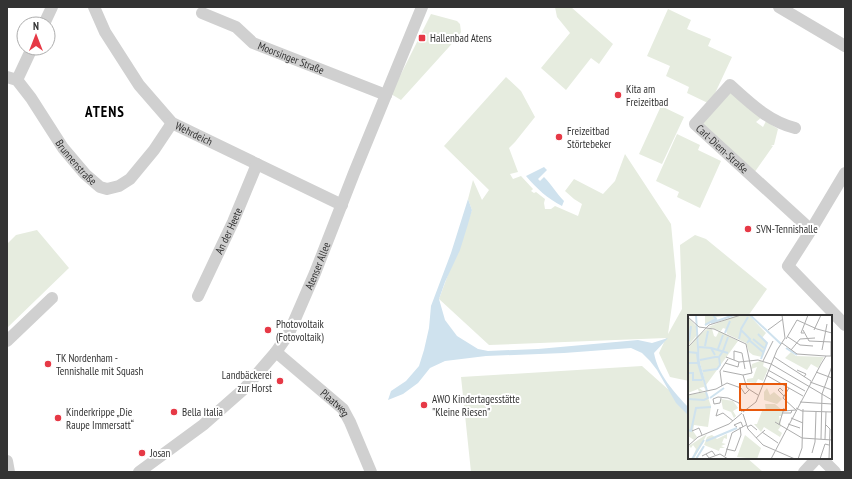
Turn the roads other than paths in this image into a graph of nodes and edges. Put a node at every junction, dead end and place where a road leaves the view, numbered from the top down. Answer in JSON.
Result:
{"nodes":[{"id":1,"x":94,"y":7,"type":"edge"},
{"id":2,"x":422,"y":7,"type":"edge"},
{"id":3,"x":779,"y":7,"type":"edge"},
{"id":4,"x":202,"y":13,"type":"dead end"},
{"id":5,"x":845,"y":46,"type":"edge"},
{"id":6,"x":27,"y":56,"type":"edge"},
{"id":7,"x":12,"y":78,"type":"edge"},
{"id":8,"x":386,"y":95,"type":"junction"},
{"id":9,"x":172,"y":123,"type":"junction"},
{"id":10,"x":795,"y":128,"type":"dead end"},
{"id":11,"x":257,"y":164,"type":"junction"},
{"id":12,"x":845,"y":173,"type":"edge"},
{"id":13,"x":841,"y":188,"type":"edge"},
{"id":14,"x":342,"y":205,"type":"junction"},
{"id":15,"x":811,"y":230,"type":"junction"},
{"id":16,"x":198,"y":296,"type":"dead end"},
{"id":17,"x":52,"y":298,"type":"dead end"},
{"id":18,"x":845,"y":325,"type":"edge"},
{"id":19,"x":7,"y":341,"type":"edge"},
{"id":20,"x":276,"y":352,"type":"junction"},
{"id":21,"x":815,"y":459,"type":"edge"},
{"id":22,"x":822,"y":459,"type":"edge"},
{"id":23,"x":7,"y":461,"type":"edge"},
{"id":24,"x":9,"y":472,"type":"edge"},
{"id":25,"x":139,"y":472,"type":"edge"},
{"id":26,"x":371,"y":472,"type":"edge"},
{"id":27,"x":804,"y":472,"type":"edge"},
{"id":28,"x":835,"y":472,"type":"edge"}],
"edges":[{"from":1,"to":9,"type":"street","name":"Wehrdeich"},
{"from":2,"to":8,"type":"street","name":"Atenser Allee"},
{"from":3,"to":5,"type":"street"},
{"from":4,"to":8,"type":"street","name":"Moorsinger Straße"},
{"from":6,"to":7,"type":"street","name":"Brunnenstraße"},
{"from":7,"to":9,"type":"street","name":"Brunnenstraße"},
{"from":8,"to":14,"type":"street","name":"Atenser Allee"},
{"from":9,"to":11,"type":"street","name":"Wehrdeich"},
{"from":10,"to":15,"type":"street","name":"Carl-Diem-Straße"},
{"from":11,"to":14,"type":"street","name":"Wehrdeich"},
{"from":11,"to":16,"type":"street","name":"An der Heete"},
{"from":12,"to":13,"type":"street"},
{"from":13,"to":15,"type":"street"},
{"from":14,"to":20,"type":"street","name":"Atenser Allee"},
{"from":15,"to":18,"type":"street"},
{"from":17,"to":19,"type":"street"},
{"from":20,"to":25,"type":"street","name":"Atenser Allee"},
{"from":20,"to":26,"type":"street","name":"Plaatweg"},
{"from":21,"to":27,"type":"street"},
{"from":22,"to":28,"type":"street"},
{"from":23,"to":24,"type":"street"}]}
